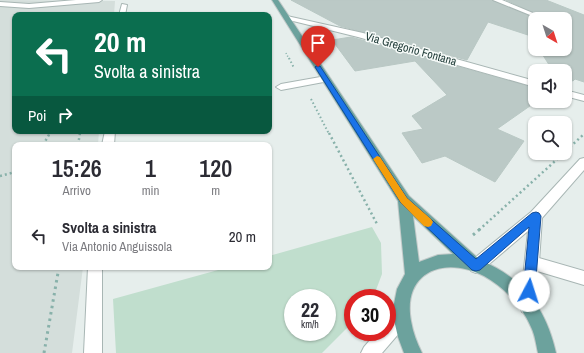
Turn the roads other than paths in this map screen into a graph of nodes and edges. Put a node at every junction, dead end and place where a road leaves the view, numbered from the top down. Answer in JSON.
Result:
{"nodes":[{"id":1,"x":98,"y":0,"type":"edge"},
{"id":2,"x":275,"y":0,"type":"edge"},
{"id":3,"x":496,"y":0,"type":"edge"},
{"id":4,"x":0,"y":4,"type":"edge"},
{"id":5,"x":124,"y":5,"type":"dead end"},
{"id":6,"x":123,"y":12,"type":"edge"},
{"id":7,"x":528,"y":12,"type":"edge"},
{"id":8,"x":287,"y":18,"type":"junction"},
{"id":9,"x":326,"y":79,"type":"junction"},
{"id":10,"x":528,"y":82,"type":"edge"},
{"id":11,"x":281,"y":87,"type":"dead end"},
{"id":12,"x":572,"y":94,"type":"edge"},
{"id":13,"x":584,"y":98,"type":"edge"},
{"id":14,"x":584,"y":162,"type":"edge"},
{"id":15,"x":404,"y":200,"type":"junction"},
{"id":16,"x":536,"y":216,"type":"junction"},
{"id":17,"x":532,"y":263,"type":"junction"},
{"id":18,"x":476,"y":266,"type":"junction"},
{"id":19,"x":95,"y":270,"type":"edge"},
{"id":20,"x":413,"y":275,"type":"junction"},
{"id":21,"x":584,"y":278,"type":"edge"},
{"id":22,"x":528,"y":306,"type":"junction"},
{"id":23,"x":401,"y":318,"type":"junction"},
{"id":24,"x":93,"y":353,"type":"edge"},
{"id":25,"x":370,"y":353,"type":"edge"},
{"id":26,"x":413,"y":353,"type":"edge"},
{"id":27,"x":547,"y":353,"type":"edge"}],
"edges":[{"from":1,"to":4,"type":"street"},
{"from":2,"to":8,"type":"main road"},
{"from":3,"to":7,"type":"street"},
{"from":5,"to":6,"type":"street"},
{"from":8,"to":9,"type":"main road"},
{"from":8,"to":10,"type":"street","name":"Via Gregorio Fontana"},
{"from":9,"to":11,"type":"street"},
{"from":9,"to":15,"type":"main road"},
{"from":12,"to":13,"type":"street"},
{"from":14,"to":16,"type":"street"},
{"from":15,"to":18,"type":"main road"},
{"from":15,"to":20,"type":"main road"},
{"from":16,"to":17,"type":"street"},
{"from":16,"to":18,"type":"street"},
{"from":17,"to":21,"type":"street"},
{"from":17,"to":22,"type":"street"},
{"from":18,"to":20,"type":"main road"},
{"from":18,"to":22,"type":"main road"},
{"from":19,"to":24,"type":"street"},
{"from":20,"to":23,"type":"main road"},
{"from":22,"to":27,"type":"main road"},
{"from":23,"to":25,"type":"street"},
{"from":23,"to":26,"type":"main road"}]}
